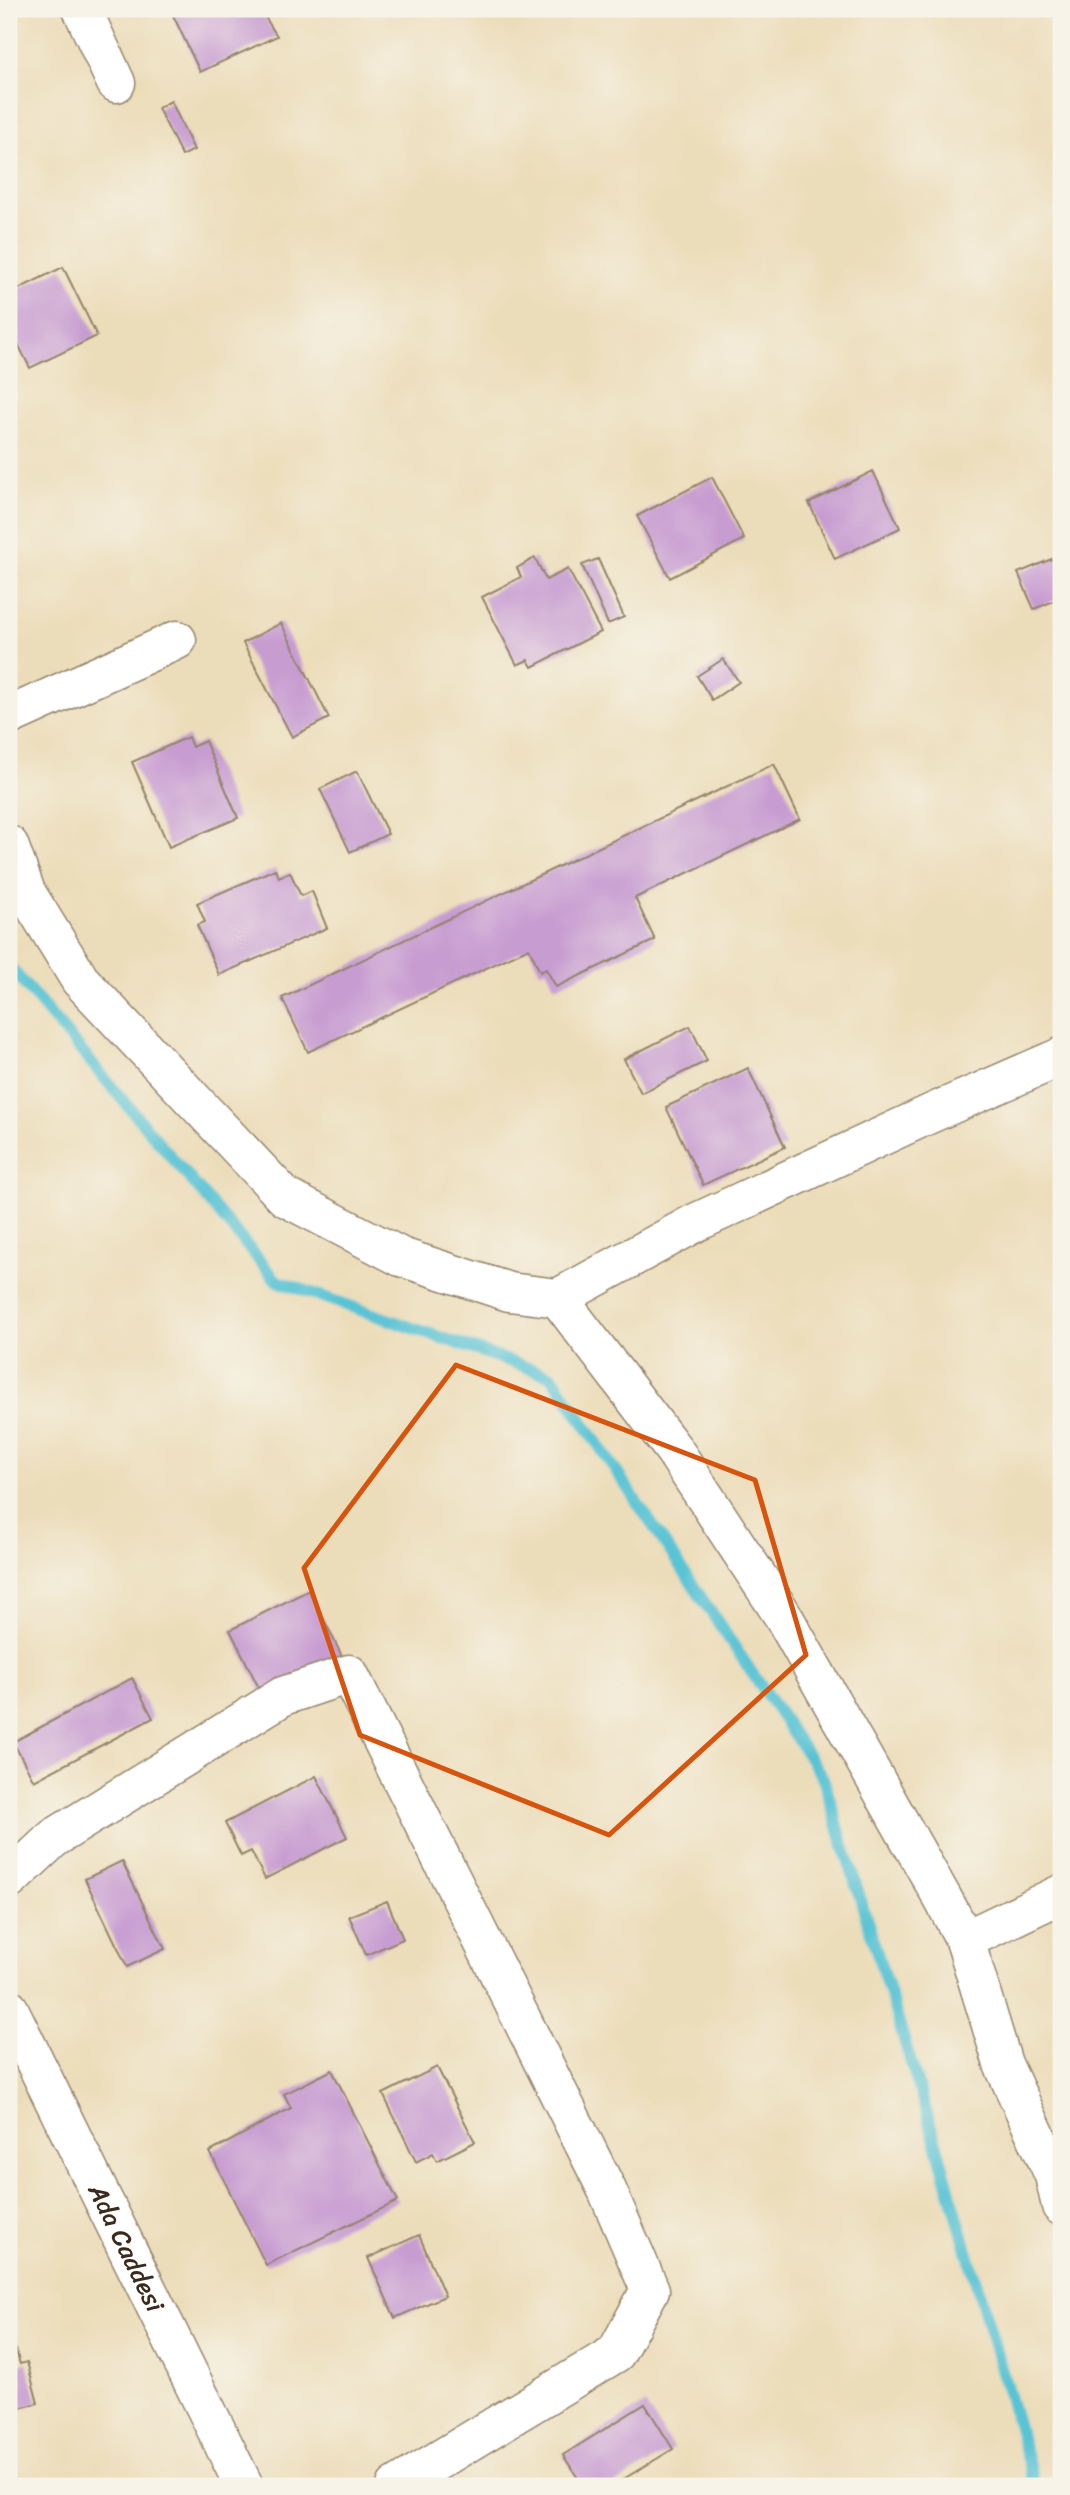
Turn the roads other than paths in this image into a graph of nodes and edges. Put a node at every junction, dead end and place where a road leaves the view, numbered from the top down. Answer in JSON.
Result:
{"nodes":[{"id":1,"x":82,"y":9,"type":"edge"},
{"id":2,"x":116,"y":83,"type":"dead end"},
{"id":3,"x":177,"y":640,"type":"dead end"},
{"id":4,"x":9,"y":716,"type":"edge"},
{"id":5,"x":9,"y":845,"type":"edge"},
{"id":6,"x":1061,"y":1057,"type":"edge"},
{"id":7,"x":558,"y":1298,"type":"junction"},
{"id":8,"x":9,"y":1880,"type":"edge"},
{"id":9,"x":1061,"y":1894,"type":"edge"},
{"id":10,"x":965,"y":1940,"type":"junction"},
{"id":11,"x":9,"y":2008,"type":"edge"},
{"id":12,"x":1061,"y":2206,"type":"edge"},
{"id":13,"x":244,"y":2486,"type":"edge"},
{"id":14,"x":396,"y":2486,"type":"edge"}],
"edges":[{"from":1,"to":2,"type":"street"},
{"from":3,"to":4,"type":"street"},
{"from":5,"to":7,"type":"street"},
{"from":6,"to":7,"type":"street"},
{"from":7,"to":10,"type":"street"},
{"from":8,"to":14,"type":"street"},
{"from":9,"to":10,"type":"street"},
{"from":10,"to":12,"type":"street"},
{"from":11,"to":13,"type":"street","name":"Ada Caddesi"}]}
